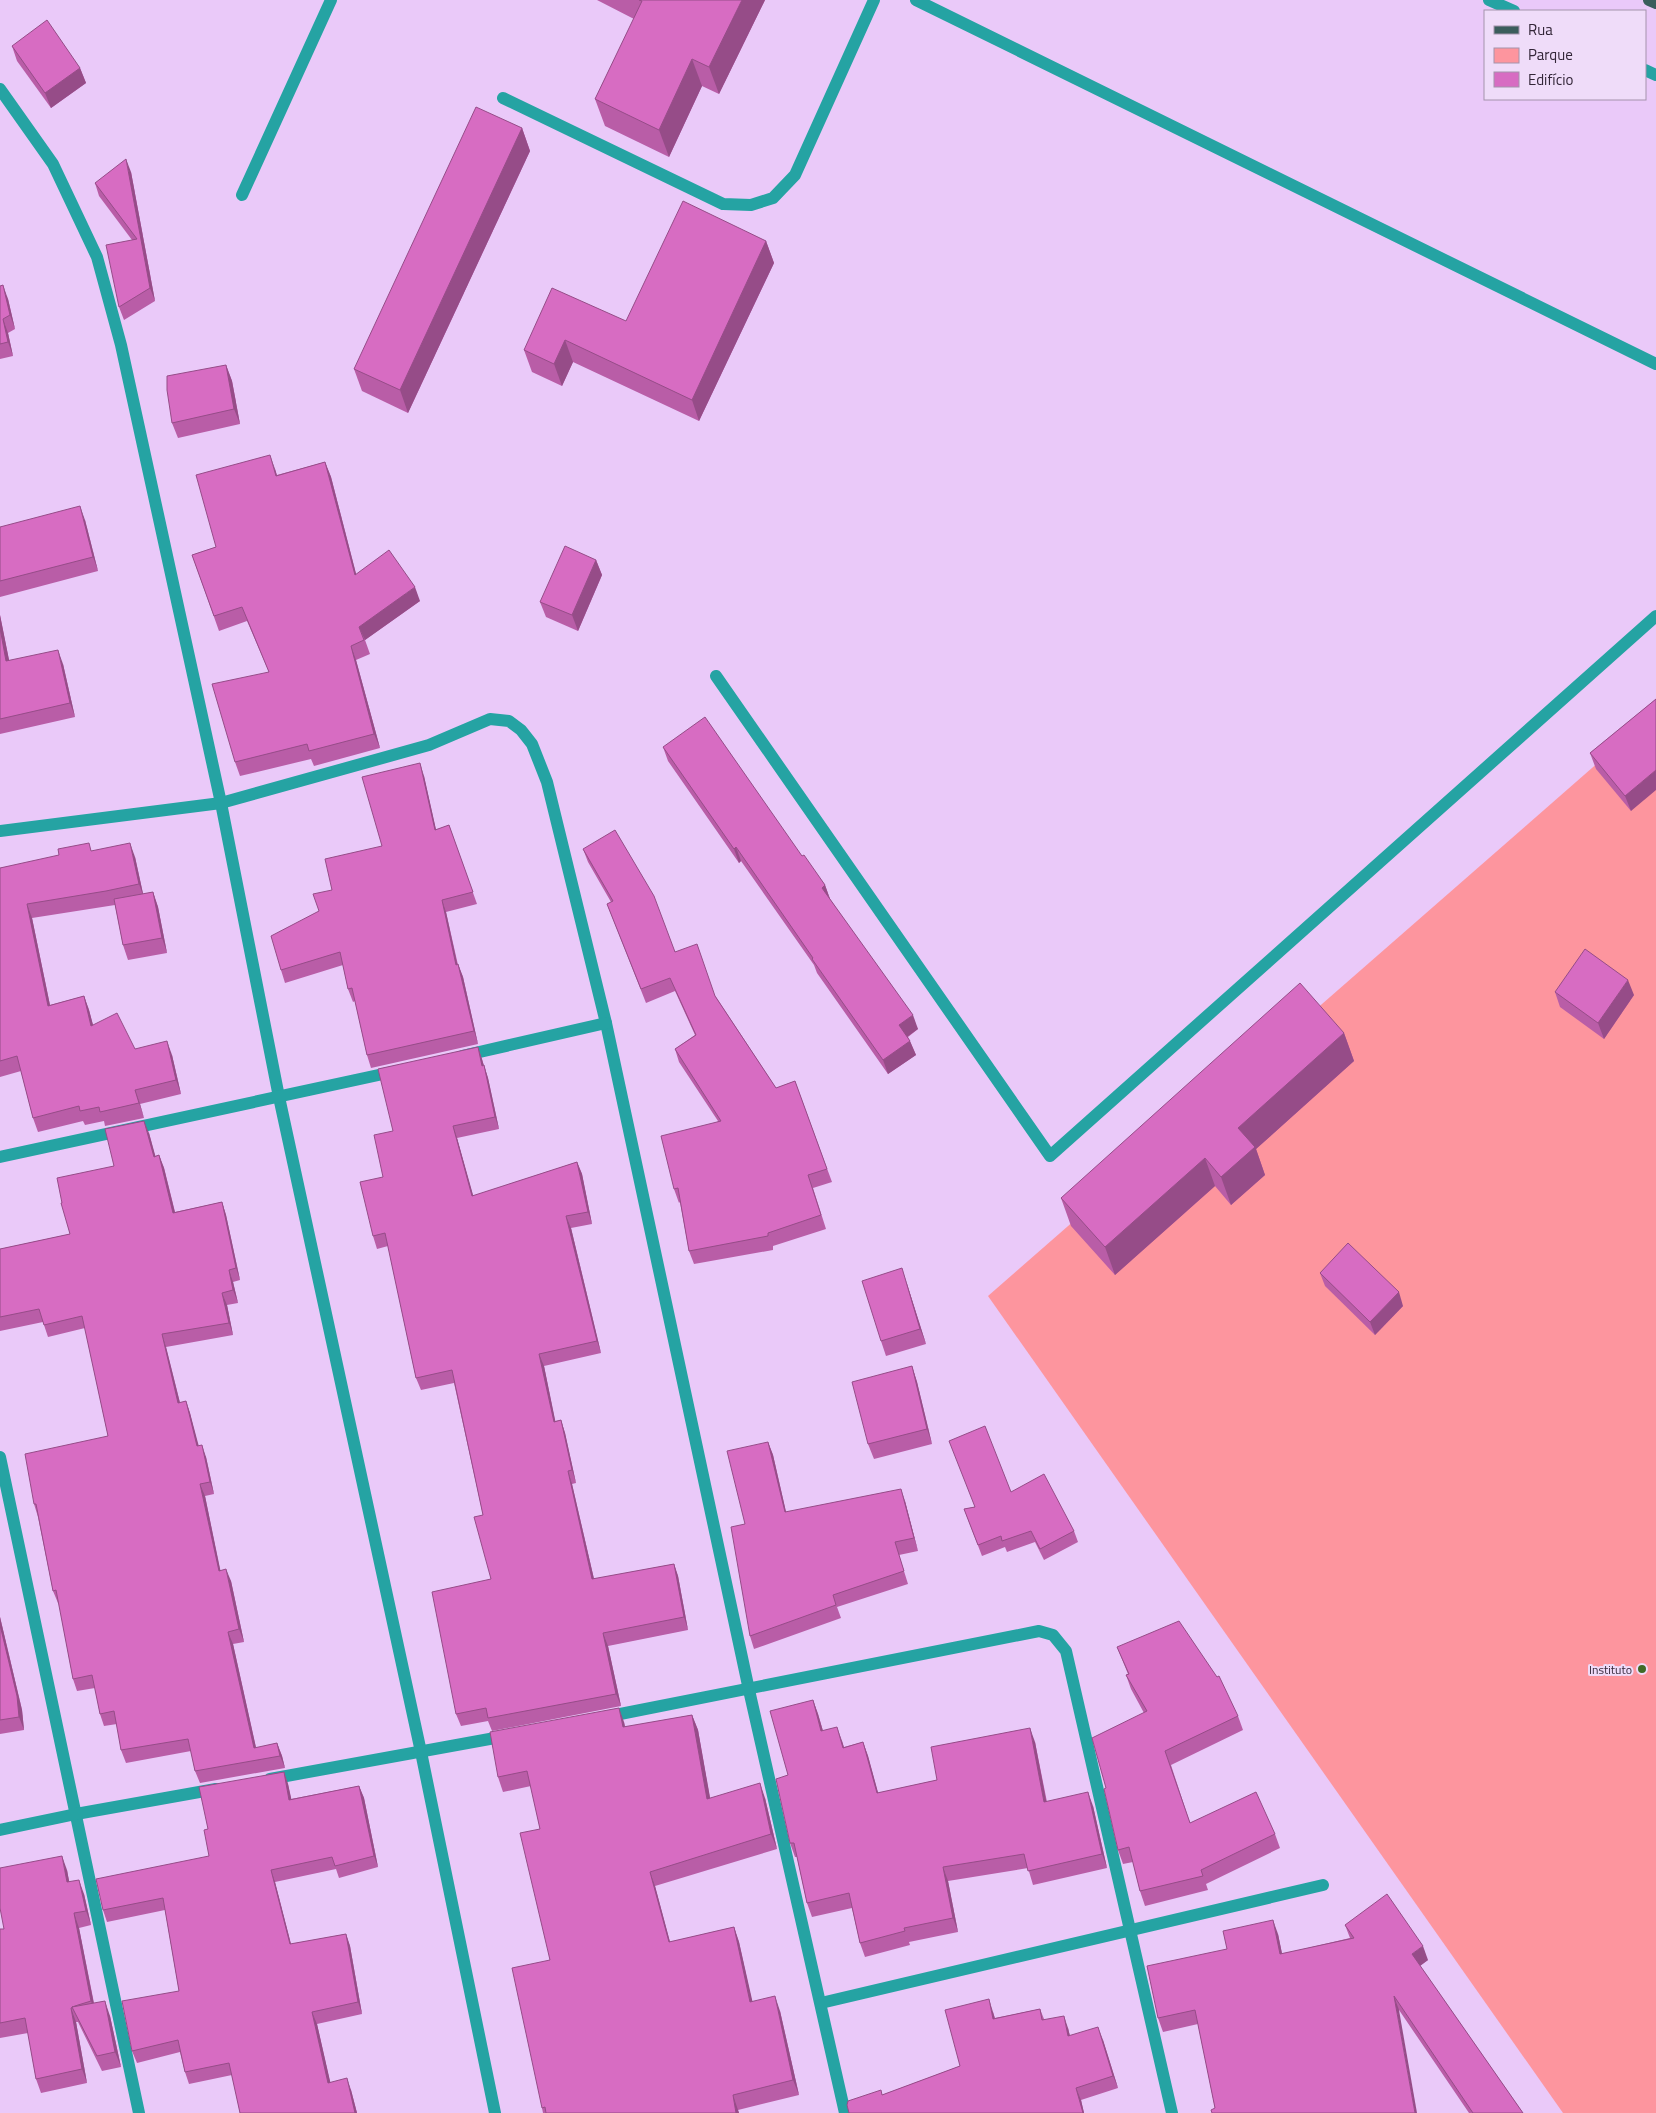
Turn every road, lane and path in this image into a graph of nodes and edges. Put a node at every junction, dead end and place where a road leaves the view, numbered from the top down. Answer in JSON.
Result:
{"nodes":[{"id":1,"x":331,"y":0,"type":"edge"},
{"id":2,"x":874,"y":0,"type":"edge"},
{"id":3,"x":916,"y":0,"type":"edge"},
{"id":4,"x":1489,"y":0,"type":"edge"},
{"id":5,"x":1649,"y":0,"type":"edge"},
{"id":6,"x":1656,"y":3,"type":"edge"},
{"id":7,"x":1512,"y":10,"type":"edge"},
{"id":8,"x":0,"y":88,"type":"edge"},
{"id":9,"x":503,"y":98,"type":"dead end"},
{"id":10,"x":242,"y":194,"type":"dead end"},
{"id":11,"x":1656,"y":364,"type":"edge"},
{"id":12,"x":1656,"y":616,"type":"edge"},
{"id":13,"x":716,"y":676,"type":"dead end"},
{"id":14,"x":221,"y":803,"type":"junction"},
{"id":15,"x":0,"y":831,"type":"edge"},
{"id":16,"x":606,"y":1023,"type":"junction"},
{"id":17,"x":452,"y":1058,"type":"edge"},
{"id":18,"x":414,"y":1067,"type":"edge"},
{"id":19,"x":279,"y":1098,"type":"junction"},
{"id":20,"x":0,"y":1157,"type":"edge"},
{"id":21,"x":0,"y":1457,"type":"edge"},
{"id":22,"x":5,"y":1506,"type":"edge"},
{"id":23,"x":749,"y":1690,"type":"junction"},
{"id":24,"x":595,"y":1719,"type":"edge"},
{"id":25,"x":518,"y":1734,"type":"edge"},
{"id":26,"x":421,"y":1752,"type":"junction"},
{"id":27,"x":258,"y":1781,"type":"edge"},
{"id":28,"x":230,"y":1786,"type":"edge"},
{"id":29,"x":76,"y":1814,"type":"junction"},
{"id":30,"x":0,"y":1830,"type":"edge"},
{"id":31,"x":1323,"y":1885,"type":"dead end"},
{"id":32,"x":1130,"y":1930,"type":"junction"},
{"id":33,"x":821,"y":2003,"type":"junction"},
{"id":34,"x":139,"y":2113,"type":"edge"},
{"id":35,"x":495,"y":2113,"type":"edge"},
{"id":36,"x":845,"y":2113,"type":"edge"},
{"id":37,"x":1172,"y":2113,"type":"edge"}],
"edges":[{"from":1,"to":10,"type":"street"},
{"from":2,"to":9,"type":"street"},
{"from":3,"to":11,"type":"street"},
{"from":4,"to":7,"type":"street"},
{"from":5,"to":6,"type":"main road"},
{"from":8,"to":14,"type":"street"},
{"from":12,"to":13,"type":"street"},
{"from":14,"to":15,"type":"street"},
{"from":14,"to":16,"type":"street"},
{"from":14,"to":19,"type":"street"},
{"from":16,"to":17,"type":"street"},
{"from":16,"to":23,"type":"street"},
{"from":18,"to":19,"type":"street"},
{"from":19,"to":20,"type":"street"},
{"from":19,"to":26,"type":"street"},
{"from":21,"to":22,"type":"street"},
{"from":22,"to":29,"type":"street"},
{"from":23,"to":24,"type":"street"},
{"from":23,"to":32,"type":"street"},
{"from":23,"to":33,"type":"street"},
{"from":25,"to":26,"type":"street"},
{"from":26,"to":27,"type":"street"},
{"from":26,"to":35,"type":"street"},
{"from":28,"to":29,"type":"street"},
{"from":29,"to":30,"type":"street"},
{"from":29,"to":34,"type":"street"},
{"from":31,"to":32,"type":"street"},
{"from":32,"to":33,"type":"street"},
{"from":32,"to":37,"type":"street"},
{"from":33,"to":36,"type":"street"}]}
